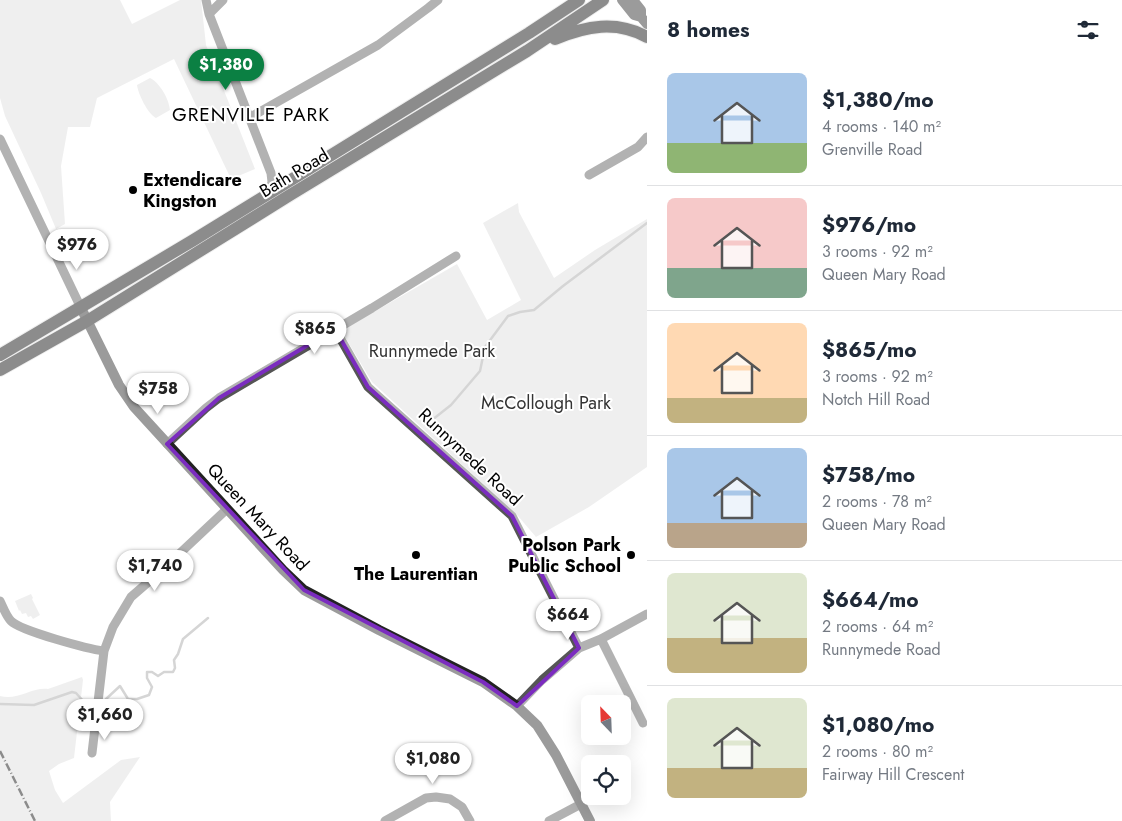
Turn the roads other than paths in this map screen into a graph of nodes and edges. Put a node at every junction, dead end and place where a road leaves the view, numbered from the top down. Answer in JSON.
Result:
{"nodes":[{"id":1,"x":206,"y":0,"type":"edge"},
{"id":2,"x":223,"y":0,"type":"edge"},
{"id":3,"x":438,"y":0,"type":"edge"},
{"id":4,"x":579,"y":0,"type":"edge"},
{"id":5,"x":603,"y":0,"type":"edge"},
{"id":6,"x":622,"y":0,"type":"edge"},
{"id":7,"x":633,"y":0,"type":"edge"},
{"id":8,"x":209,"y":14,"type":"junction"},
{"id":9,"x":644,"y":20,"type":"edge"},
{"id":10,"x":647,"y":37,"type":"edge"},
{"id":11,"x":527,"y":51,"type":"junction"},
{"id":12,"x":249,"y":118,"type":"junction"},
{"id":13,"x":647,"y":137,"type":"edge"},
{"id":14,"x":0,"y":139,"type":"edge"},
{"id":15,"x":271,"y":173,"type":"junction"},
{"id":16,"x":589,"y":175,"type":"dead end"},
{"id":17,"x":294,"y":178,"type":"junction"},
{"id":18,"x":269,"y":193,"type":"junction"},
{"id":19,"x":456,"y":256,"type":"dead end"},
{"id":20,"x":81,"y":308,"type":"junction"},
{"id":21,"x":87,"y":321,"type":"junction"},
{"id":22,"x":335,"y":330,"type":"junction"},
{"id":23,"x":0,"y":355,"type":"edge"},
{"id":24,"x":0,"y":370,"type":"edge"},
{"id":25,"x":167,"y":444,"type":"junction"},
{"id":26,"x":227,"y":509,"type":"junction"},
{"id":27,"x":0,"y":601,"type":"edge"},
{"id":28,"x":647,"y":614,"type":"edge"},
{"id":29,"x":601,"y":639,"type":"junction"},
{"id":30,"x":579,"y":648,"type":"junction"},
{"id":31,"x":104,"y":651,"type":"junction"},
{"id":32,"x":517,"y":706,"type":"junction"},
{"id":33,"x":643,"y":723,"type":"dead end"},
{"id":34,"x":92,"y":753,"type":"dead end"},
{"id":35,"x":581,"y":802,"type":"edge"},
{"id":36,"x":581,"y":805,"type":"edge"},
{"id":37,"x":582,"y":805,"type":"edge"},
{"id":38,"x":385,"y":821,"type":"edge"},
{"id":39,"x":470,"y":821,"type":"edge"},
{"id":40,"x":549,"y":821,"type":"edge"},
{"id":41,"x":590,"y":821,"type":"edge"}],
"edges":[{"from":1,"to":8,"type":"street"},
{"from":2,"to":8,"type":"street"},
{"from":3,"to":12,"type":"street"},
{"from":4,"to":17,"type":"main road","name":"Bath Road"},
{"from":5,"to":11,"type":"main road","name":"Bath Road"},
{"from":6,"to":9,"type":"street"},
{"from":7,"to":9,"type":"street"},
{"from":8,"to":12,"type":"street"},
{"from":10,"to":11,"type":"main road"},
{"from":11,"to":21,"type":"main road","name":"Bath Road"},
{"from":12,"to":15,"type":"street"},
{"from":13,"to":16,"type":"street"},
{"from":14,"to":20,"type":"street","name":"Queen Mary Road"},
{"from":15,"to":17,"type":"street"},
{"from":15,"to":18,"type":"street"},
{"from":17,"to":18,"type":"main road","name":"Bath Road"},
{"from":18,"to":20,"type":"main road","name":"Bath Road"},
{"from":19,"to":22,"type":"street"},
{"from":20,"to":21,"type":"street","name":"Queen Mary Road"},
{"from":20,"to":23,"type":"main road","name":"Bath Road"},
{"from":21,"to":24,"type":"main road","name":"Bath Road"},
{"from":21,"to":25,"type":"street","name":"Queen Mary Road"},
{"from":22,"to":25,"type":"street"},
{"from":22,"to":30,"type":"street","name":"Runnymede Road"},
{"from":25,"to":26,"type":"street","name":"Queen Mary Road"},
{"from":26,"to":31,"type":"street"},
{"from":26,"to":32,"type":"street","name":"Queen Mary Road"},
{"from":27,"to":31,"type":"street"},
{"from":28,"to":29,"type":"street"},
{"from":29,"to":30,"type":"street"},
{"from":29,"to":33,"type":"street"},
{"from":30,"to":32,"type":"street"},
{"from":31,"to":34,"type":"street"},
{"from":32,"to":35,"type":"street","name":"Queen Mary Road"},
{"from":36,"to":40,"type":"street"},
{"from":37,"to":41,"type":"street","name":"Queen Mary Road"},
{"from":38,"to":39,"type":"street"}]}
